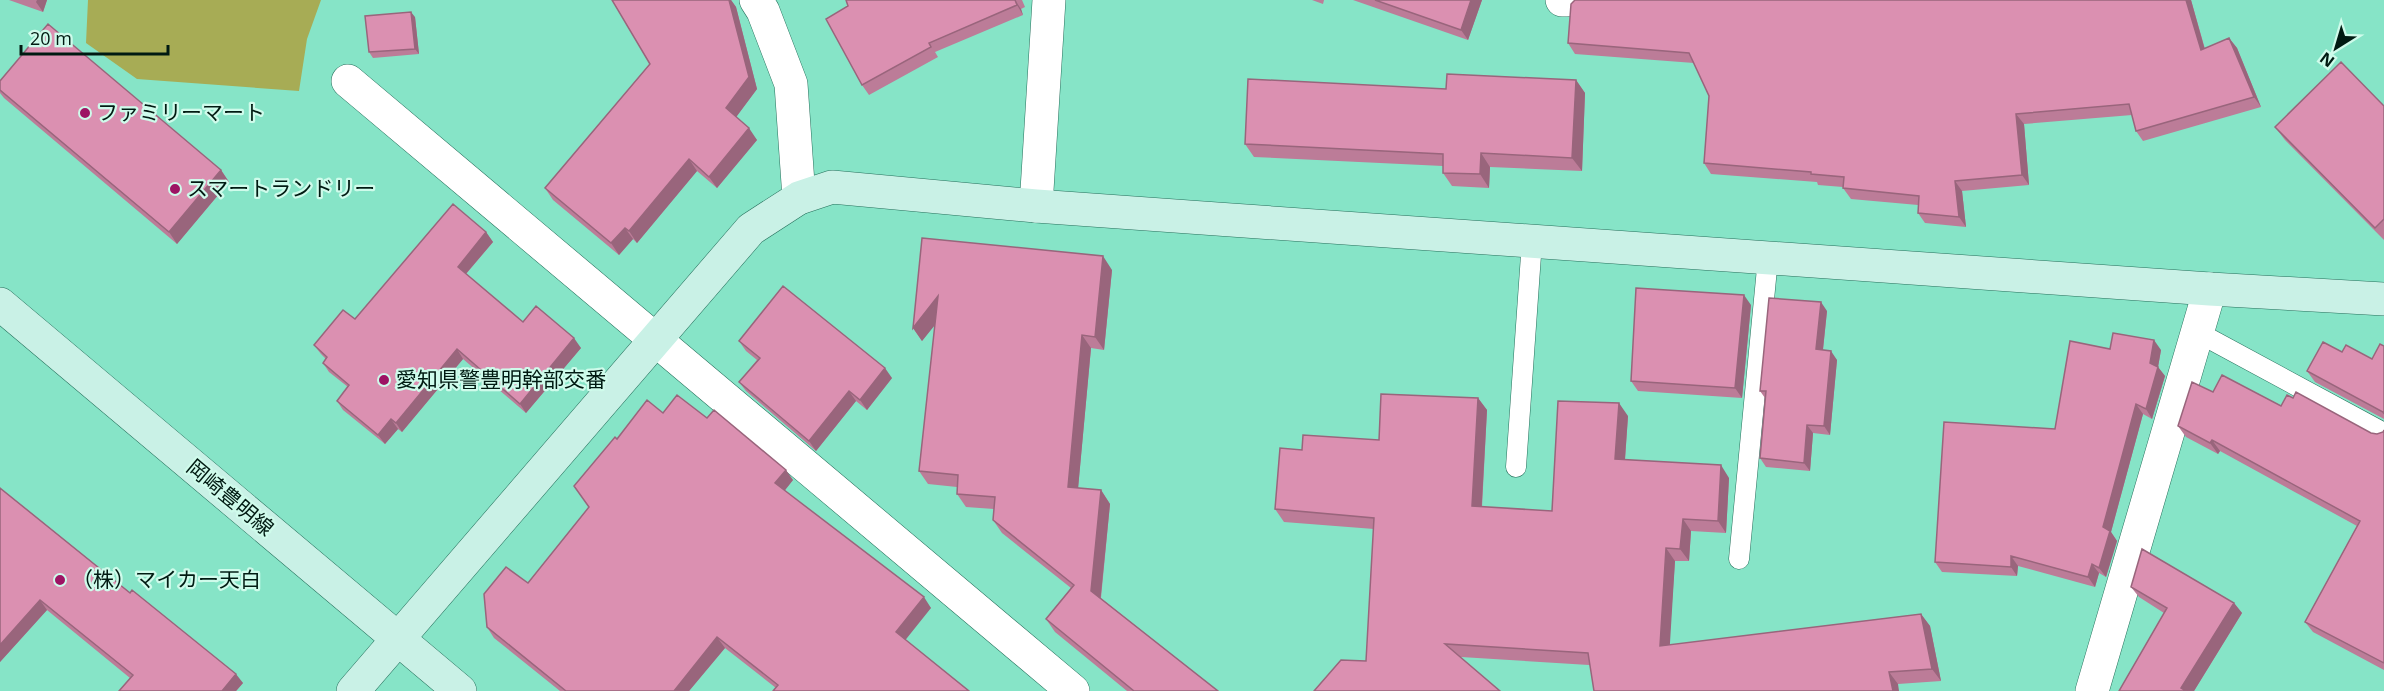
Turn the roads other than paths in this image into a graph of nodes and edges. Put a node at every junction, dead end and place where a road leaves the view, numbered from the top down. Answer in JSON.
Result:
{"nodes":[{"id":1,"x":756,"y":0,"type":"edge"},
{"id":2,"x":1049,"y":0,"type":"edge"},
{"id":3,"x":1562,"y":0,"type":"edge"},
{"id":4,"x":1568,"y":0,"type":"edge"},
{"id":5,"x":348,"y":81,"type":"dead end"},
{"id":6,"x":799,"y":198,"type":"junction"},
{"id":7,"x":1036,"y":206,"type":"junction"},
{"id":8,"x":1532,"y":241,"type":"junction"},
{"id":9,"x":1768,"y":258,"type":"junction"},
{"id":10,"x":2210,"y":289,"type":"junction"},
{"id":11,"x":2384,"y":299,"type":"edge"},
{"id":12,"x":0,"y":304,"type":"edge"},
{"id":13,"x":2197,"y":332,"type":"junction"},
{"id":14,"x":655,"y":340,"type":"junction"},
{"id":15,"x":2384,"y":433,"type":"edge"},
{"id":16,"x":1516,"y":467,"type":"dead end"},
{"id":17,"x":1739,"y":559,"type":"dead end"},
{"id":18,"x":397,"y":638,"type":"junction"},
{"id":19,"x":353,"y":691,"type":"edge"},
{"id":20,"x":460,"y":691,"type":"edge"},
{"id":21,"x":1073,"y":691,"type":"edge"},
{"id":22,"x":2092,"y":691,"type":"edge"}],
"edges":[{"from":1,"to":6,"type":"street"},
{"from":2,"to":7,"type":"street"},
{"from":3,"to":4,"type":"street"},
{"from":5,"to":14,"type":"street"},
{"from":6,"to":7,"type":"street"},
{"from":6,"to":14,"type":"street"},
{"from":7,"to":8,"type":"street"},
{"from":8,"to":9,"type":"street"},
{"from":8,"to":16,"type":"lane"},
{"from":9,"to":10,"type":"street"},
{"from":9,"to":17,"type":"lane"},
{"from":10,"to":11,"type":"street"},
{"from":10,"to":13,"type":"street"},
{"from":12,"to":18,"type":"street","name":"岡崎豊明線"},
{"from":13,"to":15,"type":"lane"},
{"from":13,"to":22,"type":"street"},
{"from":14,"to":18,"type":"street"},
{"from":14,"to":21,"type":"street"},
{"from":18,"to":19,"type":"street"},
{"from":18,"to":20,"type":"street","name":"岡崎豊明線"}]}
